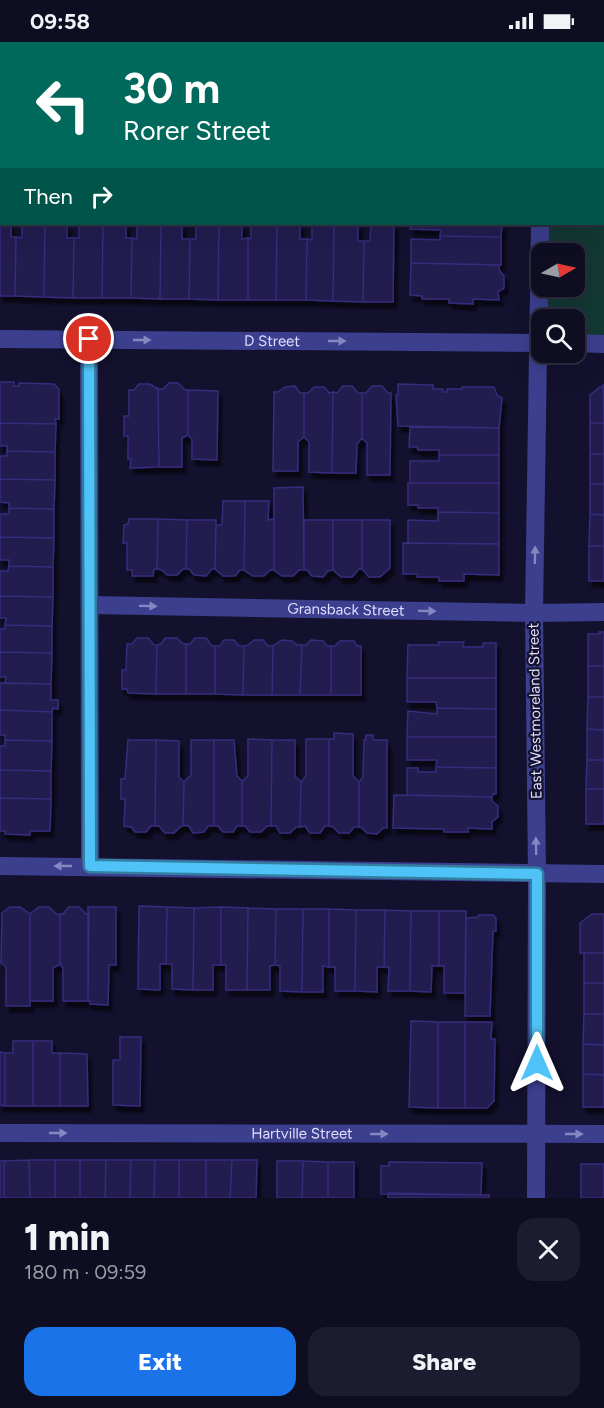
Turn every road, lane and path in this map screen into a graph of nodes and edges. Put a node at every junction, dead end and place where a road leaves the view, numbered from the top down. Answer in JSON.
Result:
{"nodes":[{"id":1,"x":540,"y":225,"type":"edge"},
{"id":2,"x":540,"y":309,"type":"edge"},
{"id":3,"x":0,"y":339,"type":"edge"},
{"id":4,"x":89,"y":339,"type":"junction"},
{"id":5,"x":531,"y":343,"type":"edge"},
{"id":6,"x":585,"y":343,"type":"edge"},
{"id":7,"x":604,"y":344,"type":"edge"},
{"id":8,"x":540,"y":363,"type":"edge"},
{"id":9,"x":90,"y":605,"type":"junction"},
{"id":10,"x":604,"y":612,"type":"edge"},
{"id":11,"x":534,"y":613,"type":"junction"},
{"id":12,"x":0,"y":866,"type":"edge"},
{"id":13,"x":90,"y":866,"type":"junction"},
{"id":14,"x":537,"y":874,"type":"junction"},
{"id":15,"x":604,"y":874,"type":"edge"},
{"id":16,"x":0,"y":1133,"type":"edge"},
{"id":17,"x":537,"y":1134,"type":"junction"},
{"id":18,"x":604,"y":1134,"type":"edge"},
{"id":19,"x":536,"y":1198,"type":"edge"}],
"edges":[{"from":1,"to":2,"type":"street","name":"East Westmoreland Street"},
{"from":3,"to":4,"type":"street","name":"D Street"},
{"from":4,"to":5,"type":"street","name":"D Street","one_way":true},
{"from":4,"to":9,"type":"street"},
{"from":6,"to":7,"type":"street"},
{"from":11,"to":8,"type":"street","name":"East Westmoreland Street","one_way":true},
{"from":9,"to":11,"type":"street","name":"Gransback Street","one_way":true},
{"from":9,"to":13,"type":"street"},
{"from":10,"to":11,"type":"street","name":"Gransback Street"},
{"from":14,"to":11,"type":"street","name":"East Westmoreland Street","one_way":true},
{"from":13,"to":12,"type":"street","one_way":true},
{"from":13,"to":14,"type":"street"},
{"from":14,"to":15,"type":"street"},
{"from":14,"to":17,"type":"street","name":"East Westmoreland Street"},
{"from":16,"to":17,"type":"street","name":"Hartville Street","one_way":true},
{"from":17,"to":18,"type":"street","name":"Hartville Street","one_way":true},
{"from":17,"to":19,"type":"street","name":"East Westmoreland Street"}]}
